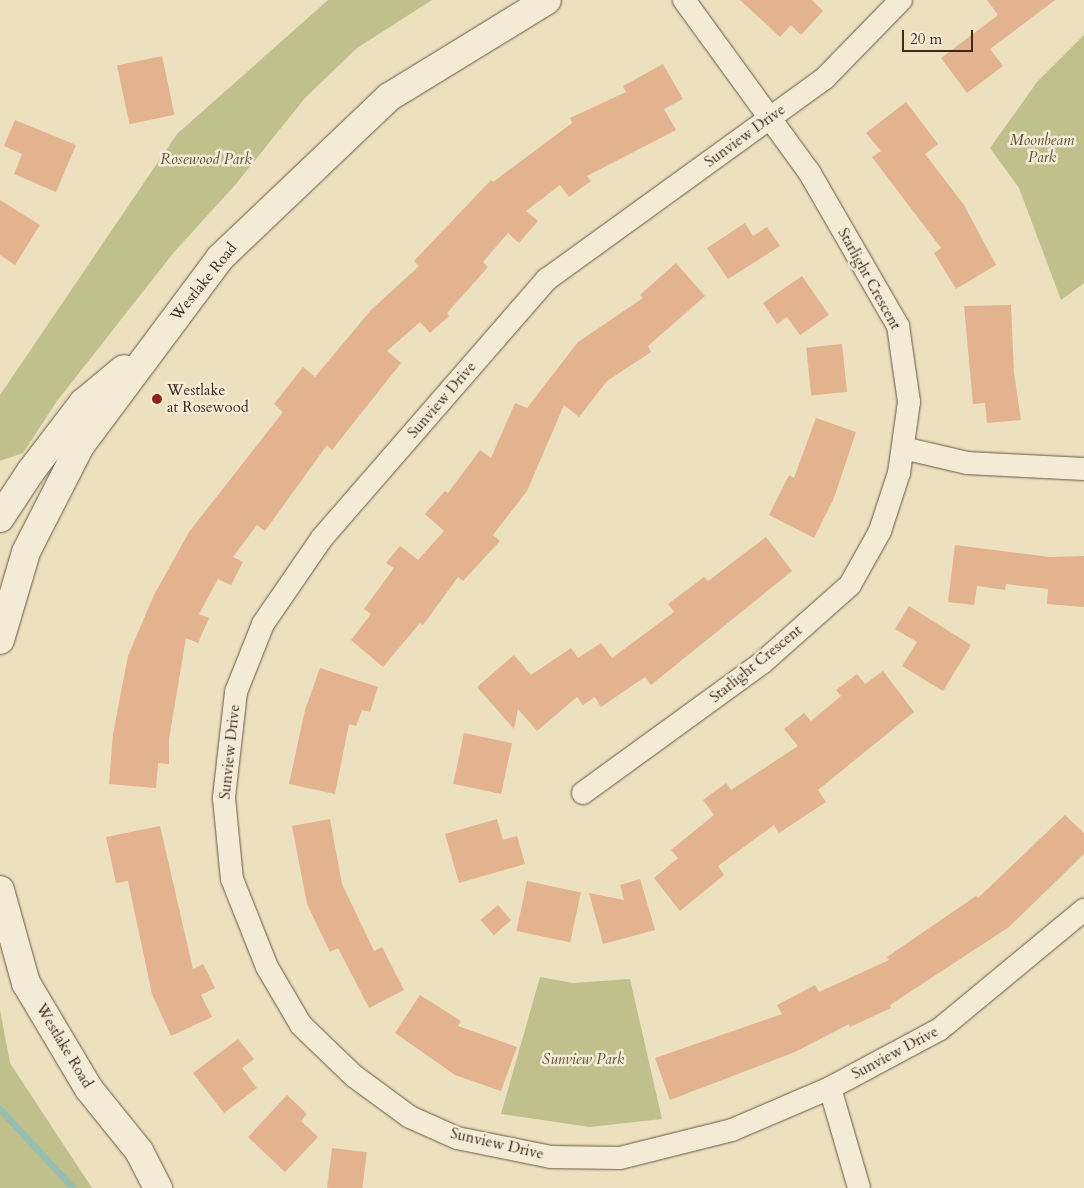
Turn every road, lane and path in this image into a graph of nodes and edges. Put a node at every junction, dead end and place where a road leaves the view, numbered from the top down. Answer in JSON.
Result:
{"nodes":[{"id":1,"x":546,"y":0,"type":"edge"},
{"id":2,"x":684,"y":0,"type":"edge"},
{"id":3,"x":901,"y":0,"type":"edge"},
{"id":4,"x":770,"y":118,"type":"junction"},
{"id":5,"x":158,"y":341,"type":"junction"},
{"id":6,"x":903,"y":448,"type":"junction"},
{"id":7,"x":1084,"y":469,"type":"edge"},
{"id":8,"x":0,"y":518,"type":"edge"},
{"id":9,"x":10,"y":570,"type":"edge"},
{"id":10,"x":0,"y":640,"type":"edge"},
{"id":11,"x":582,"y":793,"type":"dead end"},
{"id":12,"x":0,"y":890,"type":"edge"},
{"id":13,"x":1084,"y":910,"type":"edge"},
{"id":14,"x":830,"y":1088,"type":"junction"},
{"id":15,"x":158,"y":1188,"type":"edge"},
{"id":16,"x":859,"y":1188,"type":"edge"}],
"edges":[{"from":1,"to":5,"type":"street","name":"Westlake Road"},
{"from":2,"to":4,"type":"street","name":"Starlight Crescent"},
{"from":3,"to":4,"type":"street","name":"Sunview Drive"},
{"from":4,"to":6,"type":"street","name":"Starlight Crescent"},
{"from":4,"to":14,"type":"street","name":"Sunview Drive"},
{"from":5,"to":8,"type":"street"},
{"from":5,"to":9,"type":"street","name":"Westlake Road"},
{"from":6,"to":7,"type":"street"},
{"from":6,"to":11,"type":"street","name":"Starlight Crescent"},
{"from":9,"to":10,"type":"street","name":"Westlake Road"},
{"from":12,"to":15,"type":"street","name":"Westlake Road"},
{"from":13,"to":14,"type":"street","name":"Sunview Drive"},
{"from":14,"to":16,"type":"street"}]}
